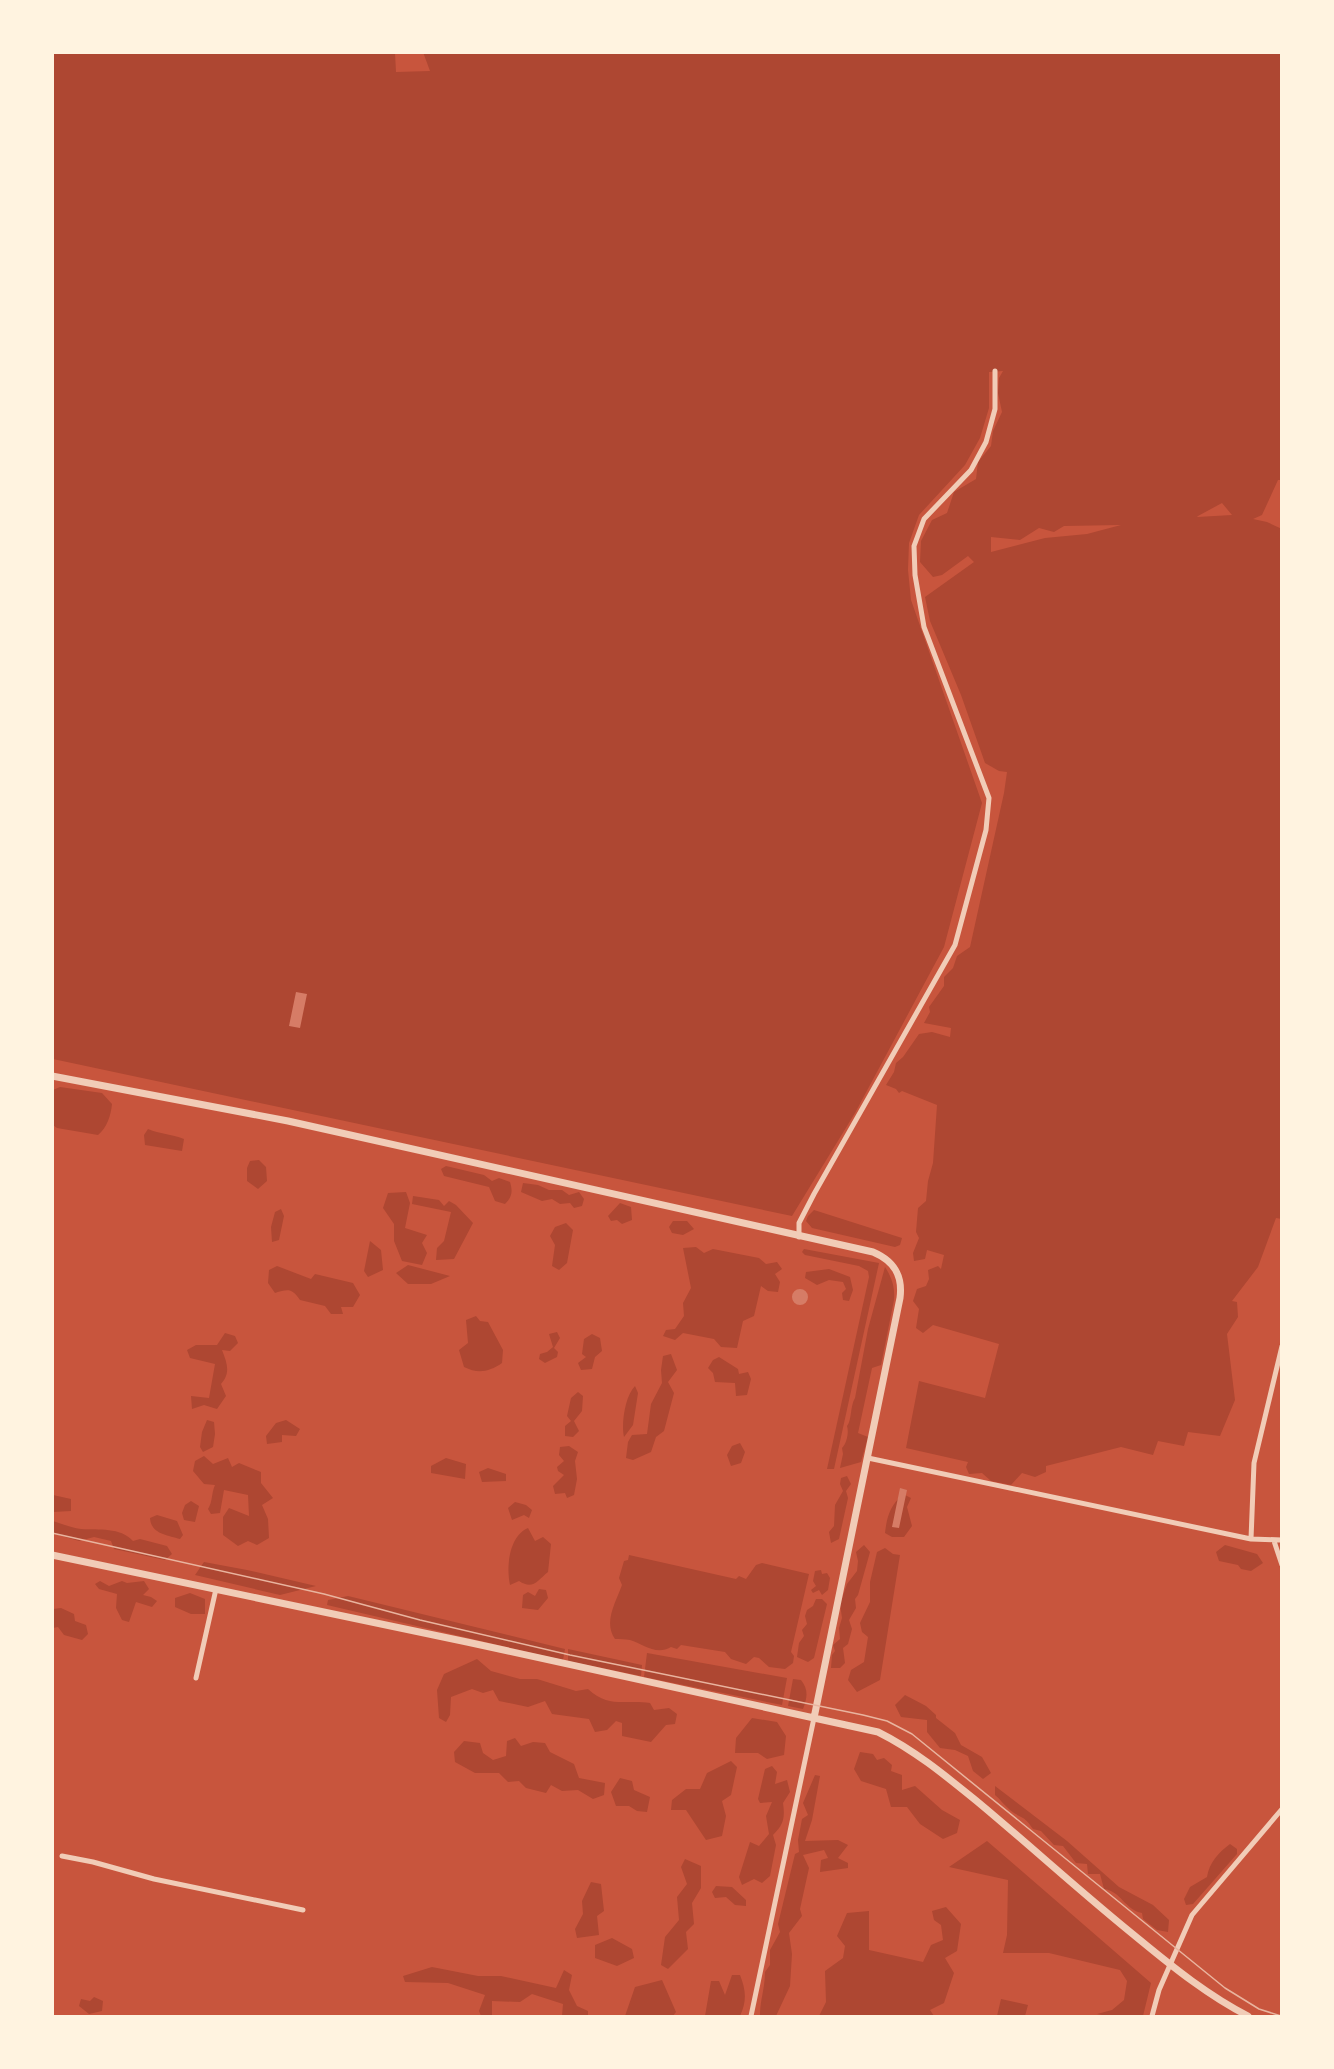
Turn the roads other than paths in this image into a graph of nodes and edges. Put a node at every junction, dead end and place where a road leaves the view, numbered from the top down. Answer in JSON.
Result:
{"nodes":[{"id":1,"x":996,"y":371,"type":"dead end"},
{"id":2,"x":52,"y":1076,"type":"edge"},
{"id":3,"x":798,"y":1237,"type":"junction"},
{"id":4,"x":1281,"y":1346,"type":"edge"},
{"id":5,"x":868,"y":1458,"type":"junction"},
{"id":6,"x":1251,"y":1539,"type":"junction"},
{"id":7,"x":1281,"y":1540,"type":"edge"},
{"id":8,"x":1274,"y":1541,"type":"junction"},
{"id":9,"x":52,"y":1555,"type":"edge"},
{"id":10,"x":1281,"y":1565,"type":"edge"},
{"id":11,"x":216,"y":1589,"type":"junction"},
{"id":12,"x":196,"y":1678,"type":"dead end"},
{"id":13,"x":814,"y":1718,"type":"junction"},
{"id":14,"x":1281,"y":1809,"type":"edge"},
{"id":15,"x":62,"y":1856,"type":"dead end"},
{"id":16,"x":303,"y":1910,"type":"dead end"},
{"id":17,"x":1171,"y":1965,"type":"junction"},
{"id":18,"x":751,"y":2016,"type":"edge"},
{"id":19,"x":1152,"y":2016,"type":"edge"},
{"id":20,"x":1248,"y":2016,"type":"edge"}],
"edges":[{"from":1,"to":3,"type":"street"},
{"from":2,"to":3,"type":"street"},
{"from":3,"to":5,"type":"street"},
{"from":4,"to":6,"type":"street"},
{"from":5,"to":6,"type":"street"},
{"from":5,"to":13,"type":"street"},
{"from":6,"to":8,"type":"street"},
{"from":7,"to":8,"type":"street"},
{"from":8,"to":10,"type":"street"},
{"from":9,"to":11,"type":"street"},
{"from":11,"to":12,"type":"street"},
{"from":11,"to":13,"type":"street"},
{"from":13,"to":17,"type":"street"},
{"from":13,"to":18,"type":"street"},
{"from":14,"to":17,"type":"street"},
{"from":15,"to":16,"type":"street"},
{"from":17,"to":19,"type":"street"},
{"from":17,"to":20,"type":"street"}]}
